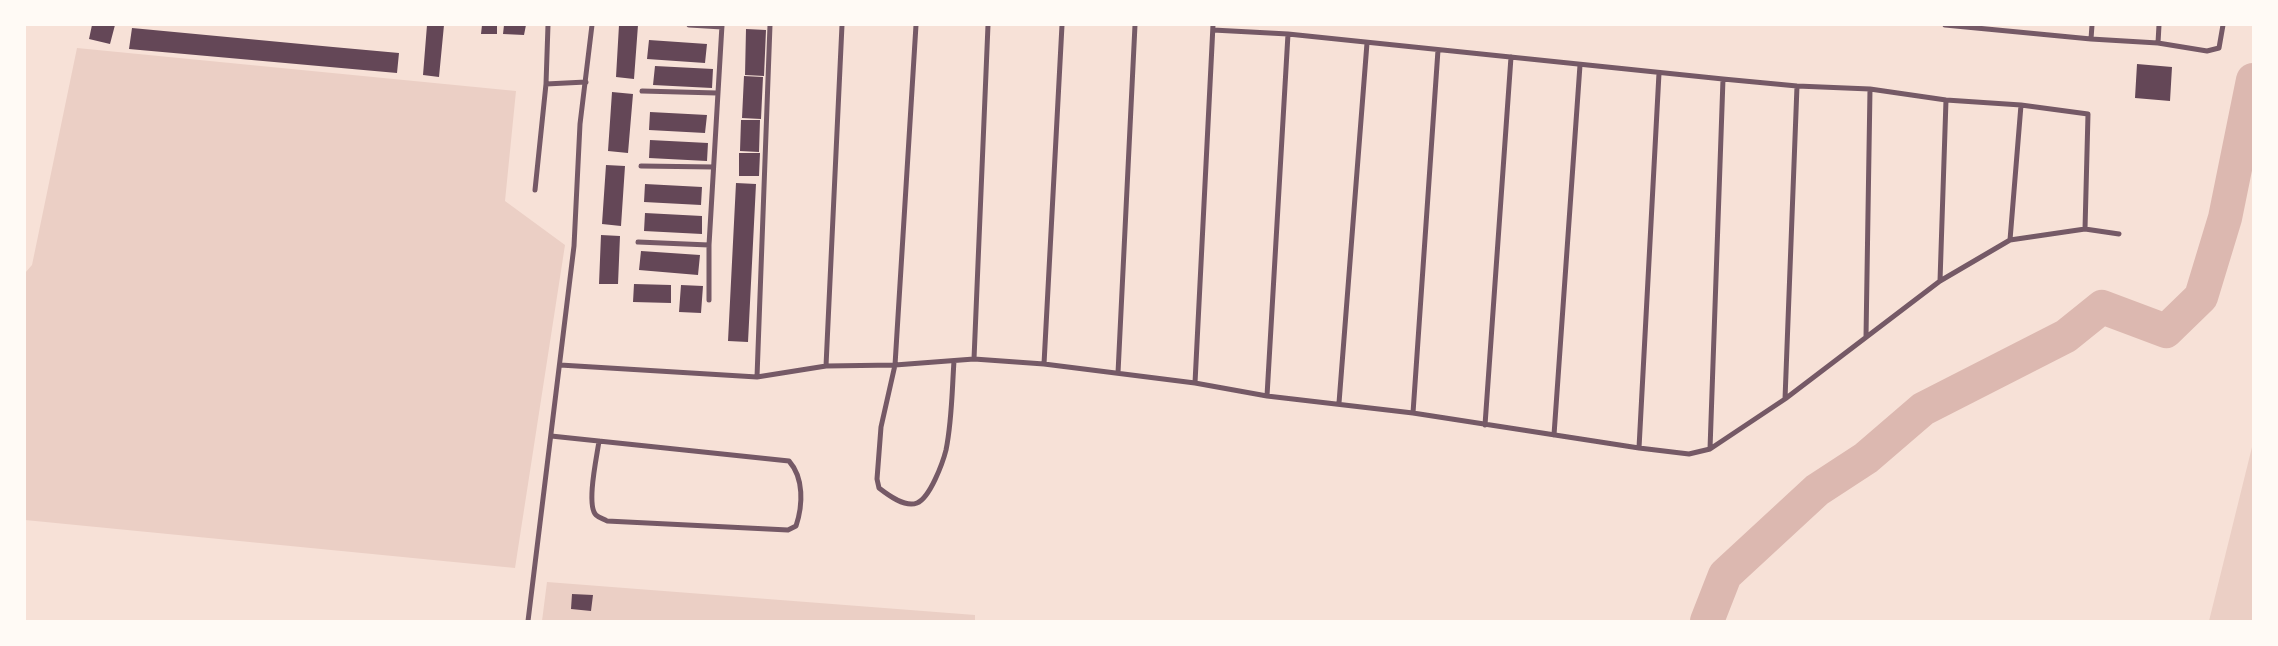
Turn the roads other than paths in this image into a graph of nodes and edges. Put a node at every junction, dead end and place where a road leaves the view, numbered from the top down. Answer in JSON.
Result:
{"nodes":[{"id":1,"x":548,"y":25,"type":"edge"},
{"id":2,"x":592,"y":25,"type":"edge"},
{"id":3,"x":689,"y":25,"type":"edge"},
{"id":4,"x":770,"y":25,"type":"edge"},
{"id":5,"x":842,"y":25,"type":"edge"},
{"id":6,"x":916,"y":25,"type":"edge"},
{"id":7,"x":988,"y":25,"type":"edge"},
{"id":8,"x":1062,"y":25,"type":"edge"},
{"id":9,"x":1135,"y":25,"type":"edge"},
{"id":10,"x":1945,"y":25,"type":"edge"},
{"id":11,"x":2029,"y":25,"type":"edge"},
{"id":12,"x":2092,"y":25,"type":"edge"},
{"id":13,"x":2160,"y":25,"type":"edge"},
{"id":14,"x":2223,"y":25,"type":"edge"},
{"id":15,"x":722,"y":26,"type":"edge"},
{"id":16,"x":1966,"y":26,"type":"edge"},
{"id":17,"x":1213,"y":28,"type":"edge"},
{"id":18,"x":2028,"y":32,"type":"junction"},
{"id":19,"x":1288,"y":34,"type":"junction"},
{"id":20,"x":2091,"y":39,"type":"junction"},
{"id":21,"x":1367,"y":43,"type":"junction"},
{"id":22,"x":2158,"y":43,"type":"junction"},
{"id":23,"x":1438,"y":50,"type":"junction"},
{"id":24,"x":1511,"y":57,"type":"junction"},
{"id":25,"x":1580,"y":64,"type":"junction"},
{"id":26,"x":1659,"y":73,"type":"junction"},
{"id":27,"x":1723,"y":80,"type":"junction"},
{"id":28,"x":586,"y":82,"type":"junction"},
{"id":29,"x":546,"y":84,"type":"junction"},
{"id":30,"x":1797,"y":86,"type":"junction"},
{"id":31,"x":1870,"y":89,"type":"junction"},
{"id":32,"x":642,"y":91,"type":"dead end"},
{"id":33,"x":717,"y":93,"type":"junction"},
{"id":34,"x":1946,"y":100,"type":"junction"},
{"id":35,"x":2021,"y":105,"type":"junction"},
{"id":36,"x":641,"y":166,"type":"dead end"},
{"id":37,"x":713,"y":167,"type":"junction"},
{"id":38,"x":535,"y":190,"type":"dead end"},
{"id":39,"x":2086,"y":229,"type":"junction"},
{"id":40,"x":2119,"y":234,"type":"dead end"},
{"id":41,"x":2010,"y":240,"type":"junction"},
{"id":42,"x":638,"y":242,"type":"dead end"},
{"id":43,"x":709,"y":245,"type":"junction"},
{"id":44,"x":1940,"y":281,"type":"junction"},
{"id":45,"x":709,"y":300,"type":"dead end"},
{"id":46,"x":1866,"y":337,"type":"junction"},
{"id":47,"x":974,"y":360,"type":"junction"},
{"id":48,"x":954,"y":361,"type":"junction"},
{"id":49,"x":1044,"y":364,"type":"junction"},
{"id":50,"x":560,"y":365,"type":"junction"},
{"id":51,"x":895,"y":365,"type":"junction"},
{"id":52,"x":826,"y":366,"type":"junction"},
{"id":53,"x":1118,"y":373,"type":"junction"},
{"id":54,"x":757,"y":377,"type":"junction"},
{"id":55,"x":1195,"y":383,"type":"junction"},
{"id":56,"x":1267,"y":396,"type":"junction"},
{"id":57,"x":1785,"y":399,"type":"junction"},
{"id":58,"x":1340,"y":403,"type":"junction"},
{"id":59,"x":1413,"y":413,"type":"junction"},
{"id":60,"x":1485,"y":425,"type":"junction"},
{"id":61,"x":1554,"y":435,"type":"junction"},
{"id":62,"x":551,"y":436,"type":"junction"},
{"id":63,"x":599,"y":442,"type":"junction"},
{"id":64,"x":1639,"y":448,"type":"junction"},
{"id":65,"x":1710,"y":449,"type":"junction"},
{"id":66,"x":528,"y":621,"type":"edge"}],
"edges":[{"from":1,"to":29,"type":"street"},
{"from":2,"to":28,"type":"street"},
{"from":3,"to":15,"type":"street"},
{"from":4,"to":54,"type":"street"},
{"from":5,"to":52,"type":"street"},
{"from":6,"to":51,"type":"street"},
{"from":7,"to":47,"type":"street"},
{"from":8,"to":49,"type":"street"},
{"from":9,"to":53,"type":"street"},
{"from":10,"to":16,"type":"street"},
{"from":11,"to":18,"type":"street"},
{"from":12,"to":20,"type":"street"},
{"from":13,"to":22,"type":"street"},
{"from":14,"to":22,"type":"street"},
{"from":15,"to":33,"type":"street"},
{"from":16,"to":18,"type":"street"},
{"from":17,"to":19,"type":"street"},
{"from":17,"to":55,"type":"street"},
{"from":18,"to":20,"type":"street"},
{"from":19,"to":21,"type":"street"},
{"from":19,"to":56,"type":"street"},
{"from":20,"to":22,"type":"street"},
{"from":21,"to":23,"type":"street"},
{"from":21,"to":58,"type":"street"},
{"from":23,"to":24,"type":"street"},
{"from":23,"to":59,"type":"street"},
{"from":24,"to":25,"type":"street"},
{"from":24,"to":60,"type":"street"},
{"from":25,"to":26,"type":"street"},
{"from":25,"to":61,"type":"street"},
{"from":26,"to":27,"type":"street"},
{"from":26,"to":64,"type":"street"},
{"from":27,"to":30,"type":"street"},
{"from":27,"to":65,"type":"street"},
{"from":28,"to":29,"type":"street"},
{"from":28,"to":50,"type":"street"},
{"from":29,"to":38,"type":"street"},
{"from":30,"to":31,"type":"street"},
{"from":30,"to":57,"type":"street"},
{"from":31,"to":34,"type":"street"},
{"from":31,"to":46,"type":"street"},
{"from":32,"to":33,"type":"street"},
{"from":33,"to":37,"type":"street"},
{"from":34,"to":35,"type":"street"},
{"from":34,"to":44,"type":"street"},
{"from":35,"to":39,"type":"street"},
{"from":35,"to":41,"type":"street"},
{"from":36,"to":37,"type":"street"},
{"from":37,"to":43,"type":"street"},
{"from":39,"to":40,"type":"street"},
{"from":39,"to":41,"type":"street"},
{"from":41,"to":44,"type":"street"},
{"from":42,"to":43,"type":"street"},
{"from":43,"to":45,"type":"street"},
{"from":44,"to":46,"type":"street"},
{"from":46,"to":57,"type":"street"},
{"from":47,"to":48,"type":"street"},
{"from":47,"to":49,"type":"street"},
{"from":48,"to":51,"type":"street"},
{"from":48,"to":51,"type":"street"},
{"from":49,"to":53,"type":"street"},
{"from":50,"to":54,"type":"street"},
{"from":50,"to":62,"type":"street"},
{"from":51,"to":52,"type":"street"},
{"from":52,"to":54,"type":"street"},
{"from":53,"to":55,"type":"street"},
{"from":55,"to":56,"type":"street"},
{"from":56,"to":58,"type":"street"},
{"from":57,"to":65,"type":"street"},
{"from":58,"to":59,"type":"street"},
{"from":59,"to":60,"type":"street"},
{"from":60,"to":61,"type":"street"},
{"from":61,"to":64,"type":"street"},
{"from":62,"to":63,"type":"street"},
{"from":62,"to":66,"type":"street"},
{"from":63,"to":63,"type":"street"},
{"from":64,"to":65,"type":"street"}]}
